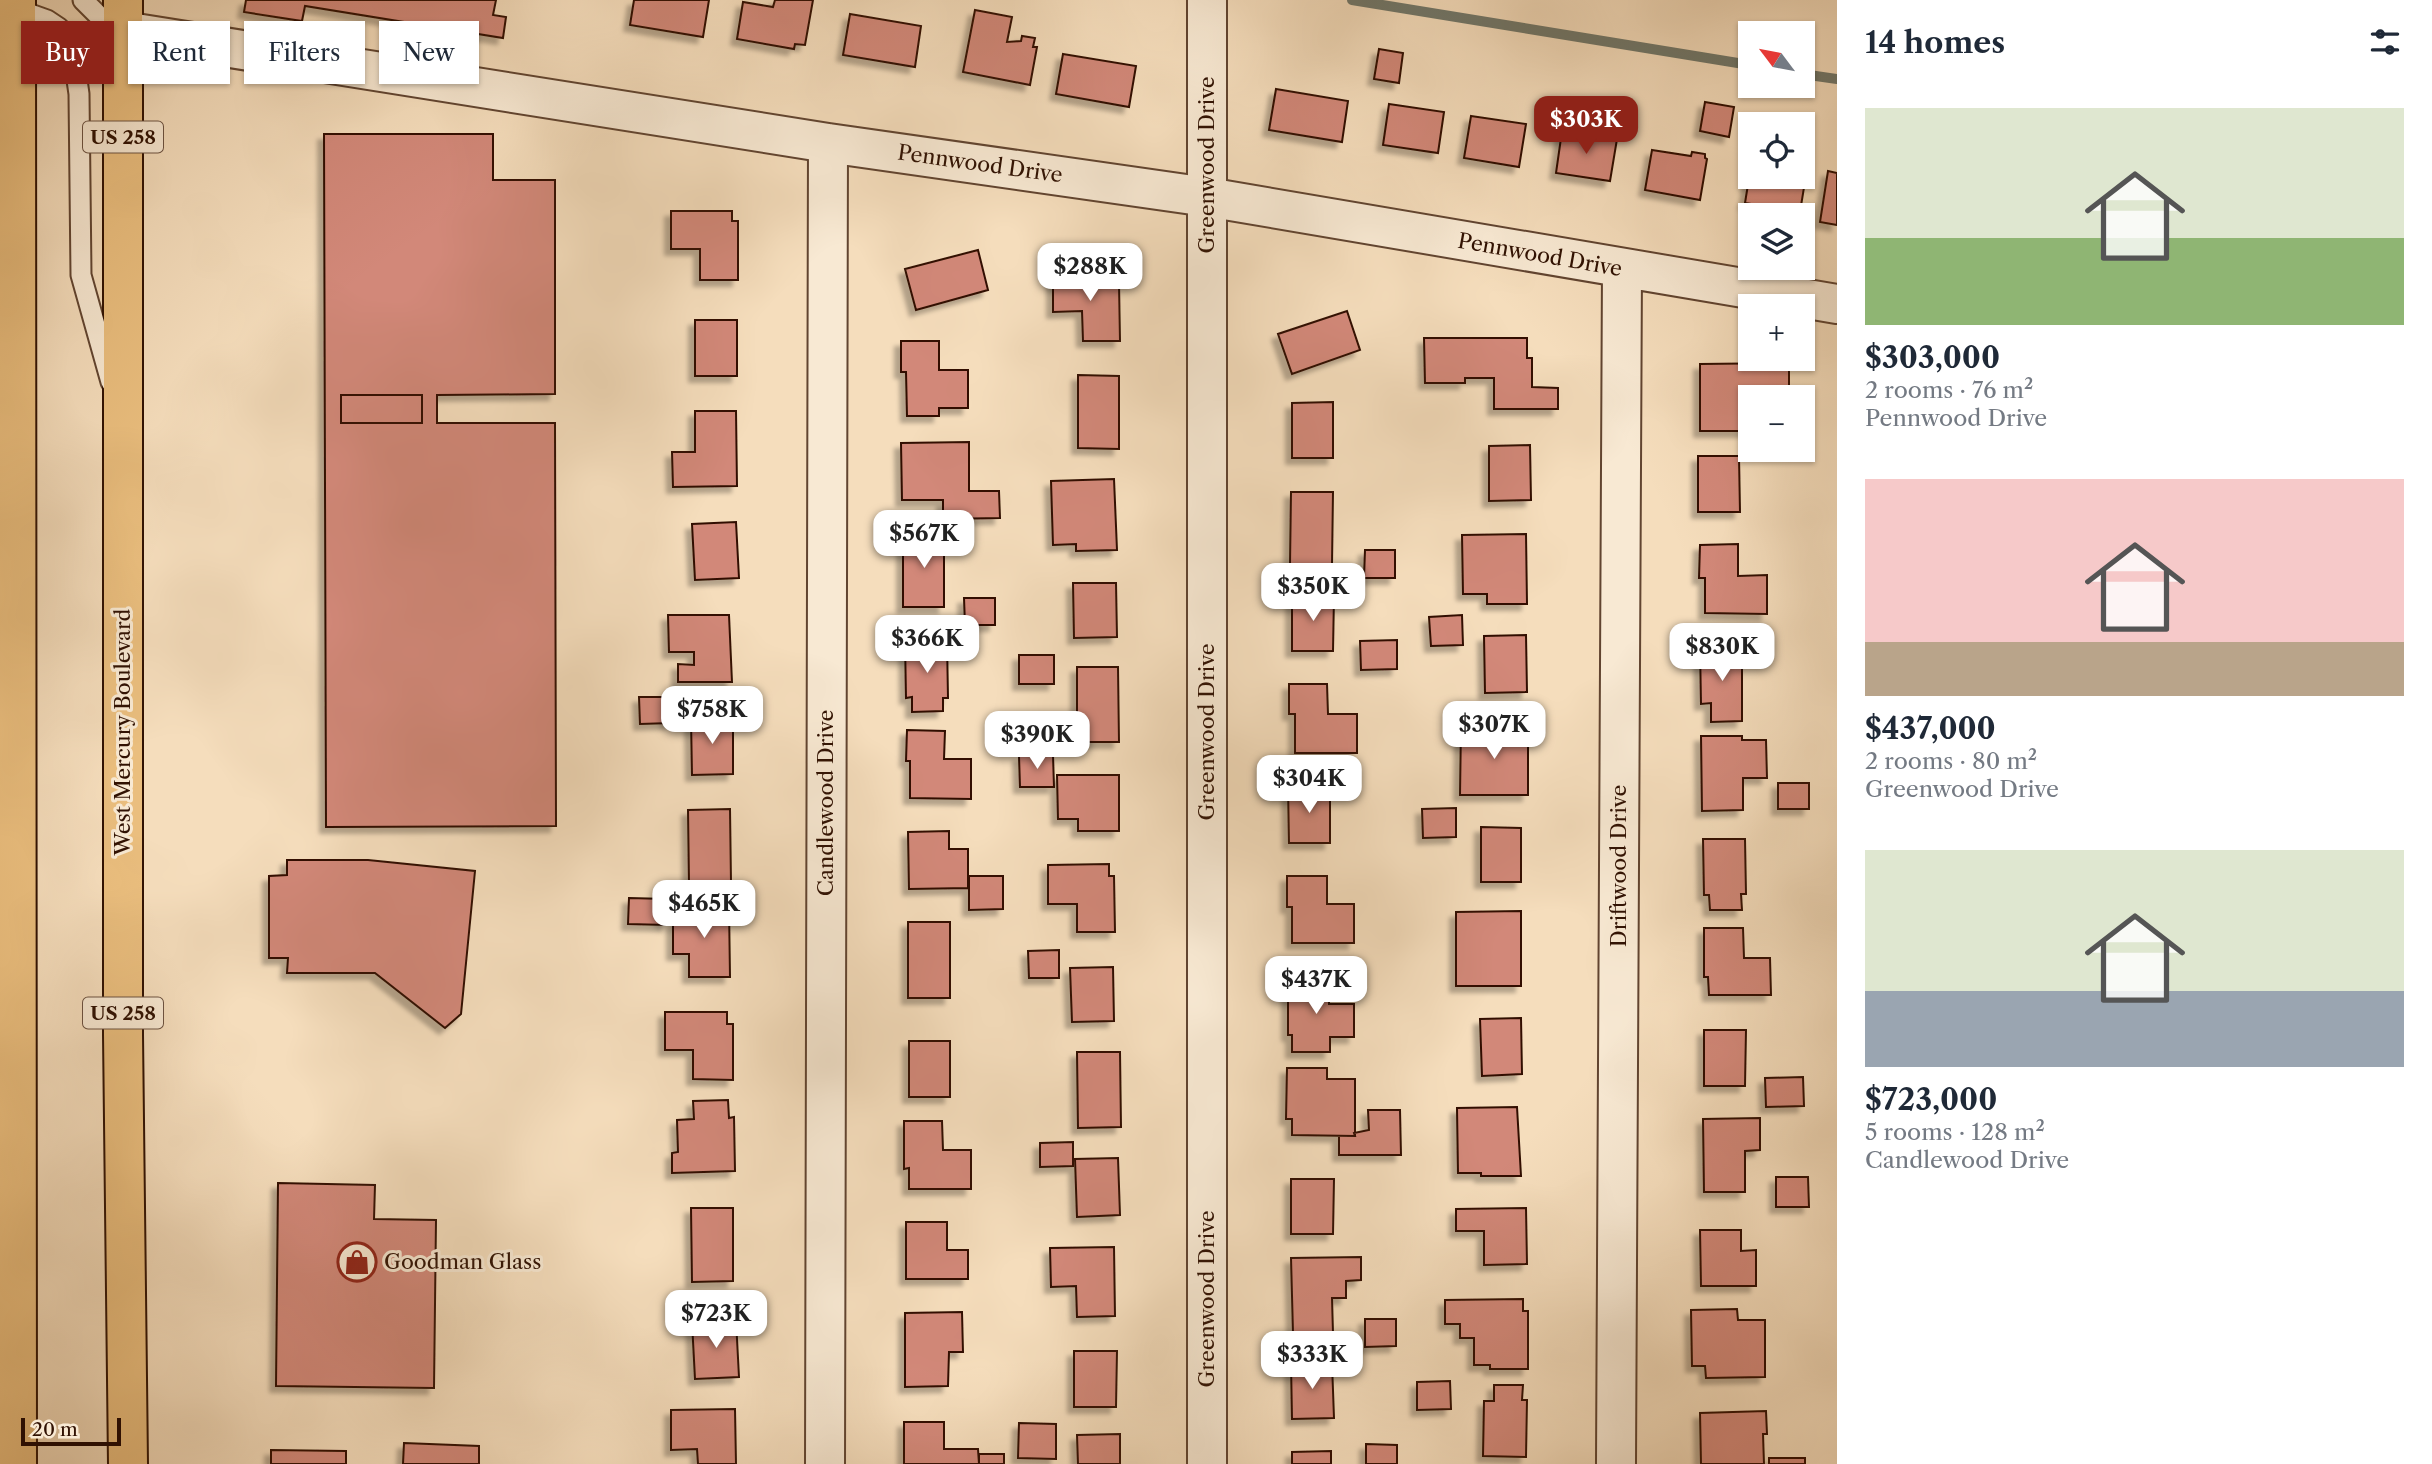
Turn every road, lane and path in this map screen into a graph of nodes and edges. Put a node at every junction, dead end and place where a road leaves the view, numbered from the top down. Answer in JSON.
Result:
{"nodes":[{"id":1,"x":83,"y":0,"type":"edge"},
{"id":2,"x":1208,"y":0,"type":"edge"},
{"id":3,"x":11,"y":5,"type":"edge"},
{"id":4,"x":123,"y":16,"type":"edge"},
{"id":5,"x":828,"y":143,"type":"junction"},
{"id":6,"x":1207,"y":197,"type":"junction"},
{"id":7,"x":1622,"y":269,"type":"junction"},
{"id":8,"x":1837,"y":304,"type":"edge"},
{"id":9,"x":123,"y":427,"type":"junction"},
{"id":10,"x":17,"y":1464,"type":"edge"},
{"id":11,"x":128,"y":1464,"type":"edge"},
{"id":12,"x":825,"y":1464,"type":"edge"},
{"id":13,"x":1207,"y":1464,"type":"edge"},
{"id":14,"x":1616,"y":1464,"type":"edge"}],
"edges":[{"from":1,"to":4,"type":"lane"},
{"from":2,"to":6,"type":"street","name":"Greenwood Drive"},
{"from":3,"to":9,"type":"lane"},
{"from":3,"to":10,"type":"highway"},
{"from":4,"to":5,"type":"street","name":"Pennwood Drive"},
{"from":4,"to":9,"type":"highway","name":"West Mercury Boulevard","number":"US 258"},
{"from":5,"to":6,"type":"street","name":"Pennwood Drive"},
{"from":5,"to":12,"type":"street","name":"Candlewood Drive"},
{"from":6,"to":7,"type":"street","name":"Pennwood Drive"},
{"from":6,"to":13,"type":"street","name":"Greenwood Drive"},
{"from":7,"to":8,"type":"street","name":"Pennwood Drive"},
{"from":7,"to":14,"type":"street","name":"Driftwood Drive"},
{"from":9,"to":11,"type":"highway","name":"West Mercury Boulevard","number":"US 258"}]}
